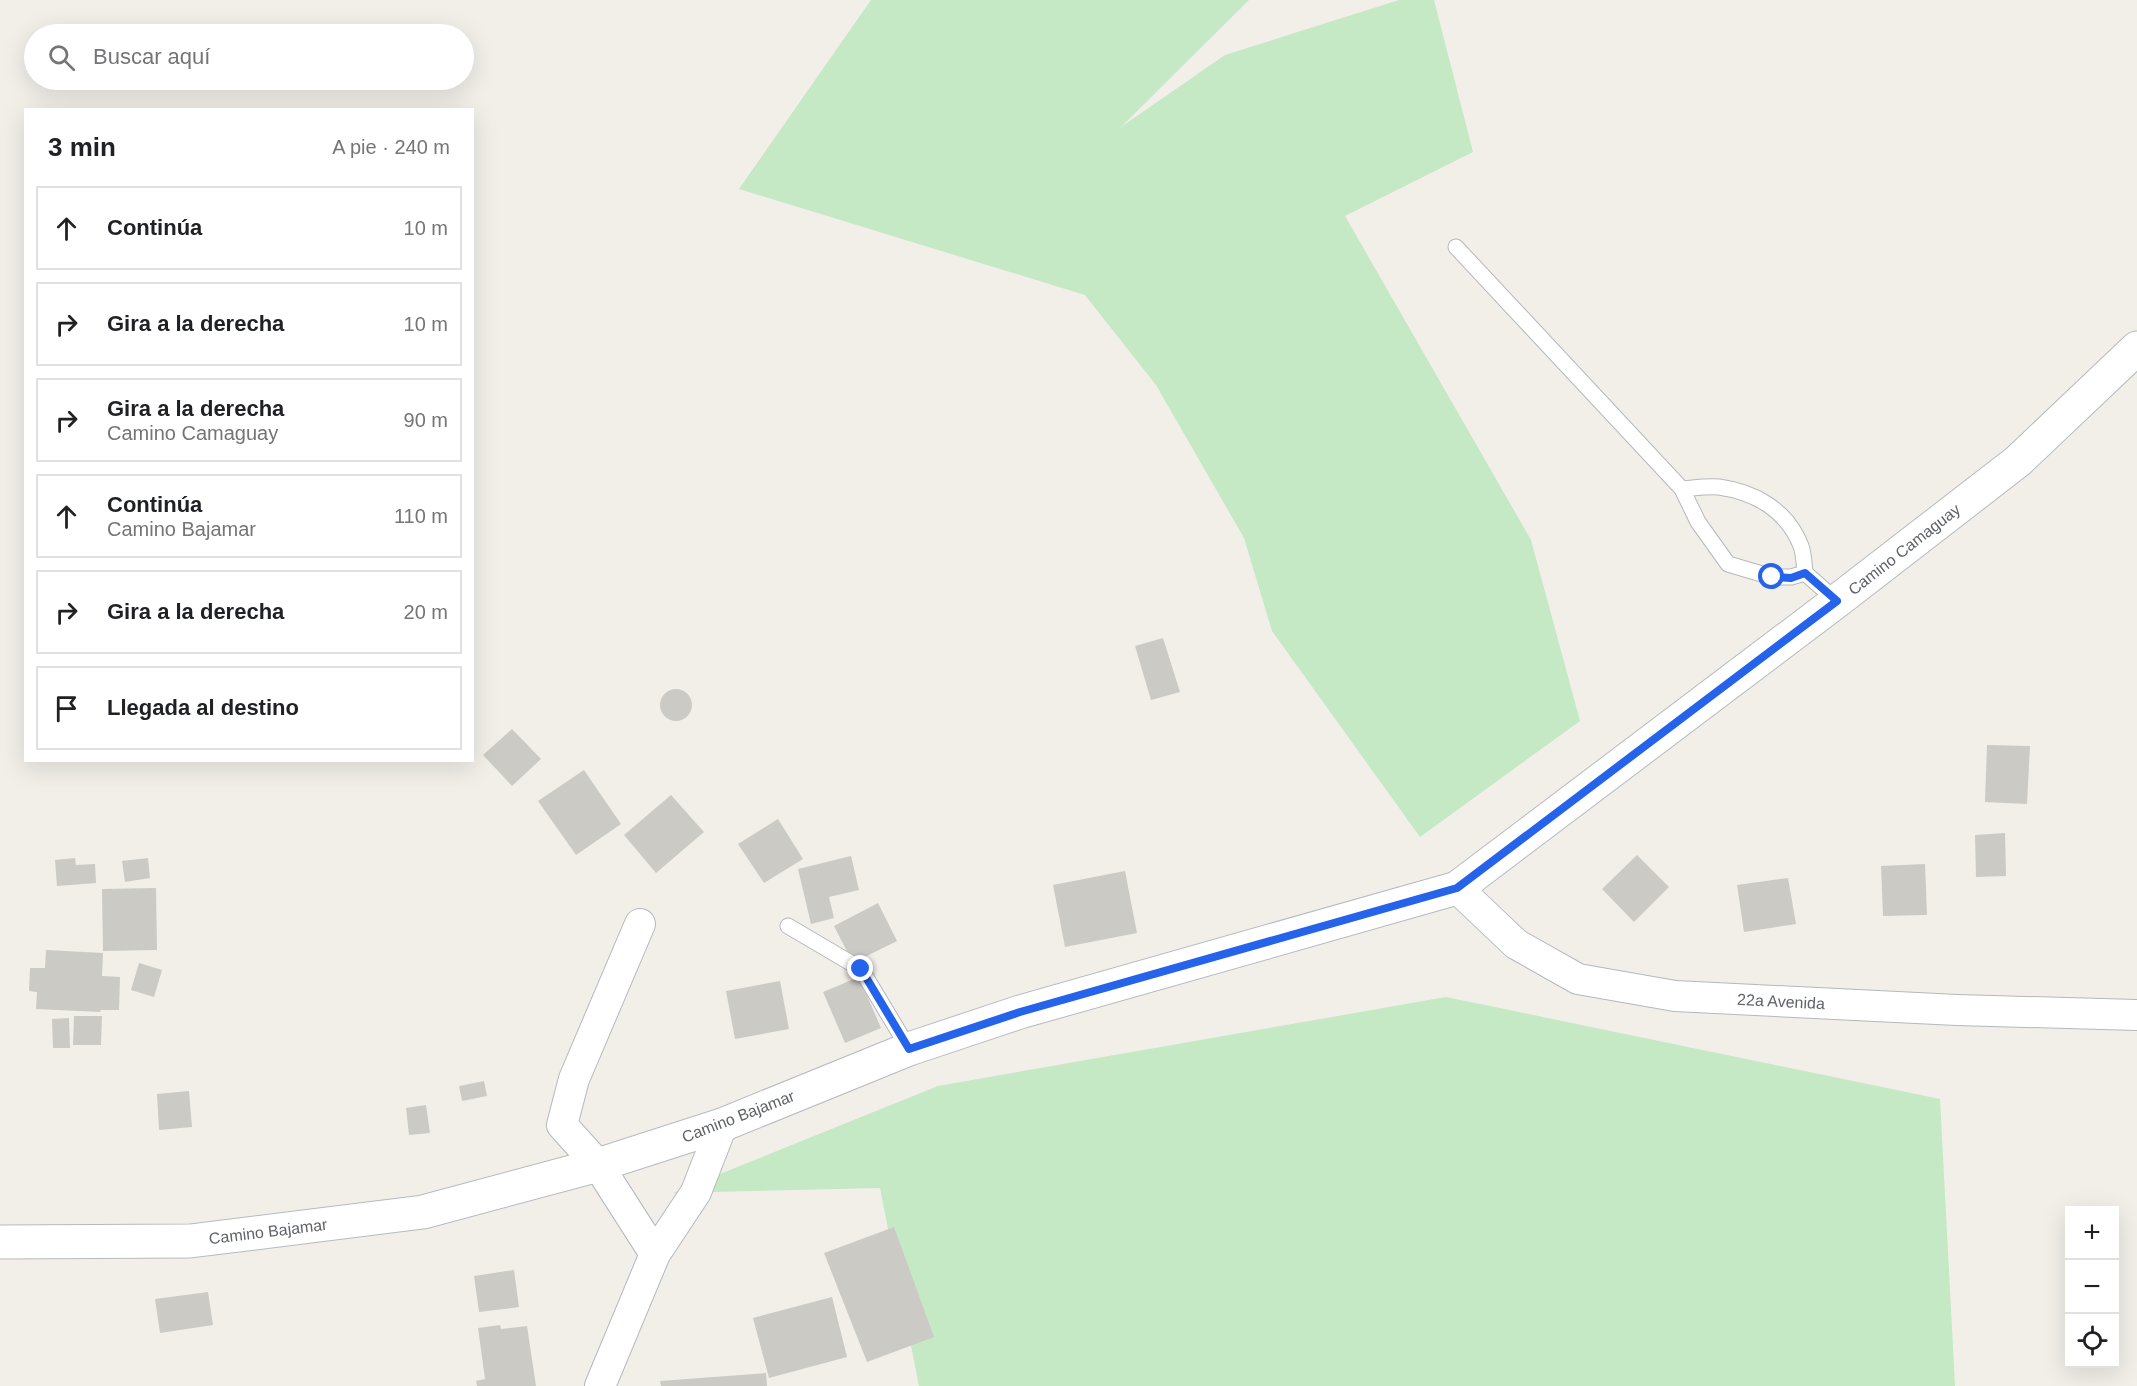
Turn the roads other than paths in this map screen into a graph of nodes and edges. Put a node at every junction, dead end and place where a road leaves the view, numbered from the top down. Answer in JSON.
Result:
{"nodes":[{"id":1,"x":1456,"y":247,"type":"dead end"},
{"id":2,"x":2137,"y":348,"type":"edge"},
{"id":3,"x":1682,"y":489,"type":"junction"},
{"id":4,"x":1805,"y":573,"type":"junction"},
{"id":5,"x":1837,"y":601,"type":"junction"},
{"id":6,"x":1457,"y":888,"type":"junction"},
{"id":7,"x":640,"y":924,"type":"dead end"},
{"id":8,"x":788,"y":926,"type":"dead end"},
{"id":9,"x":2137,"y":1015,"type":"edge"},
{"id":10,"x":909,"y":1049,"type":"junction"},
{"id":11,"x":722,"y":1125,"type":"junction"},
{"id":12,"x":598,"y":1165,"type":"junction"},
{"id":13,"x":0,"y":1242,"type":"edge"},
{"id":14,"x":655,"y":1254,"type":"junction"},
{"id":15,"x":600,"y":1386,"type":"edge"}],
"edges":[{"from":1,"to":3,"type":"lane"},
{"from":2,"to":5,"type":"street","name":"Camino Camaguay"},
{"from":3,"to":4,"type":"lane"},
{"from":3,"to":4,"type":"lane"},
{"from":4,"to":5,"type":"lane"},
{"from":5,"to":6,"type":"street","name":"Camino Camaguay"},
{"from":6,"to":9,"type":"street","name":"22a Avenida"},
{"from":6,"to":10,"type":"street","name":"Camino Bajamar"},
{"from":7,"to":12,"type":"street"},
{"from":8,"to":10,"type":"lane"},
{"from":10,"to":11,"type":"street","name":"Camino Bajamar"},
{"from":11,"to":12,"type":"street","name":"Camino Bajamar"},
{"from":11,"to":14,"type":"street"},
{"from":12,"to":13,"type":"street","name":"Camino Bajamar"},
{"from":12,"to":14,"type":"street"},
{"from":14,"to":15,"type":"street"}]}
